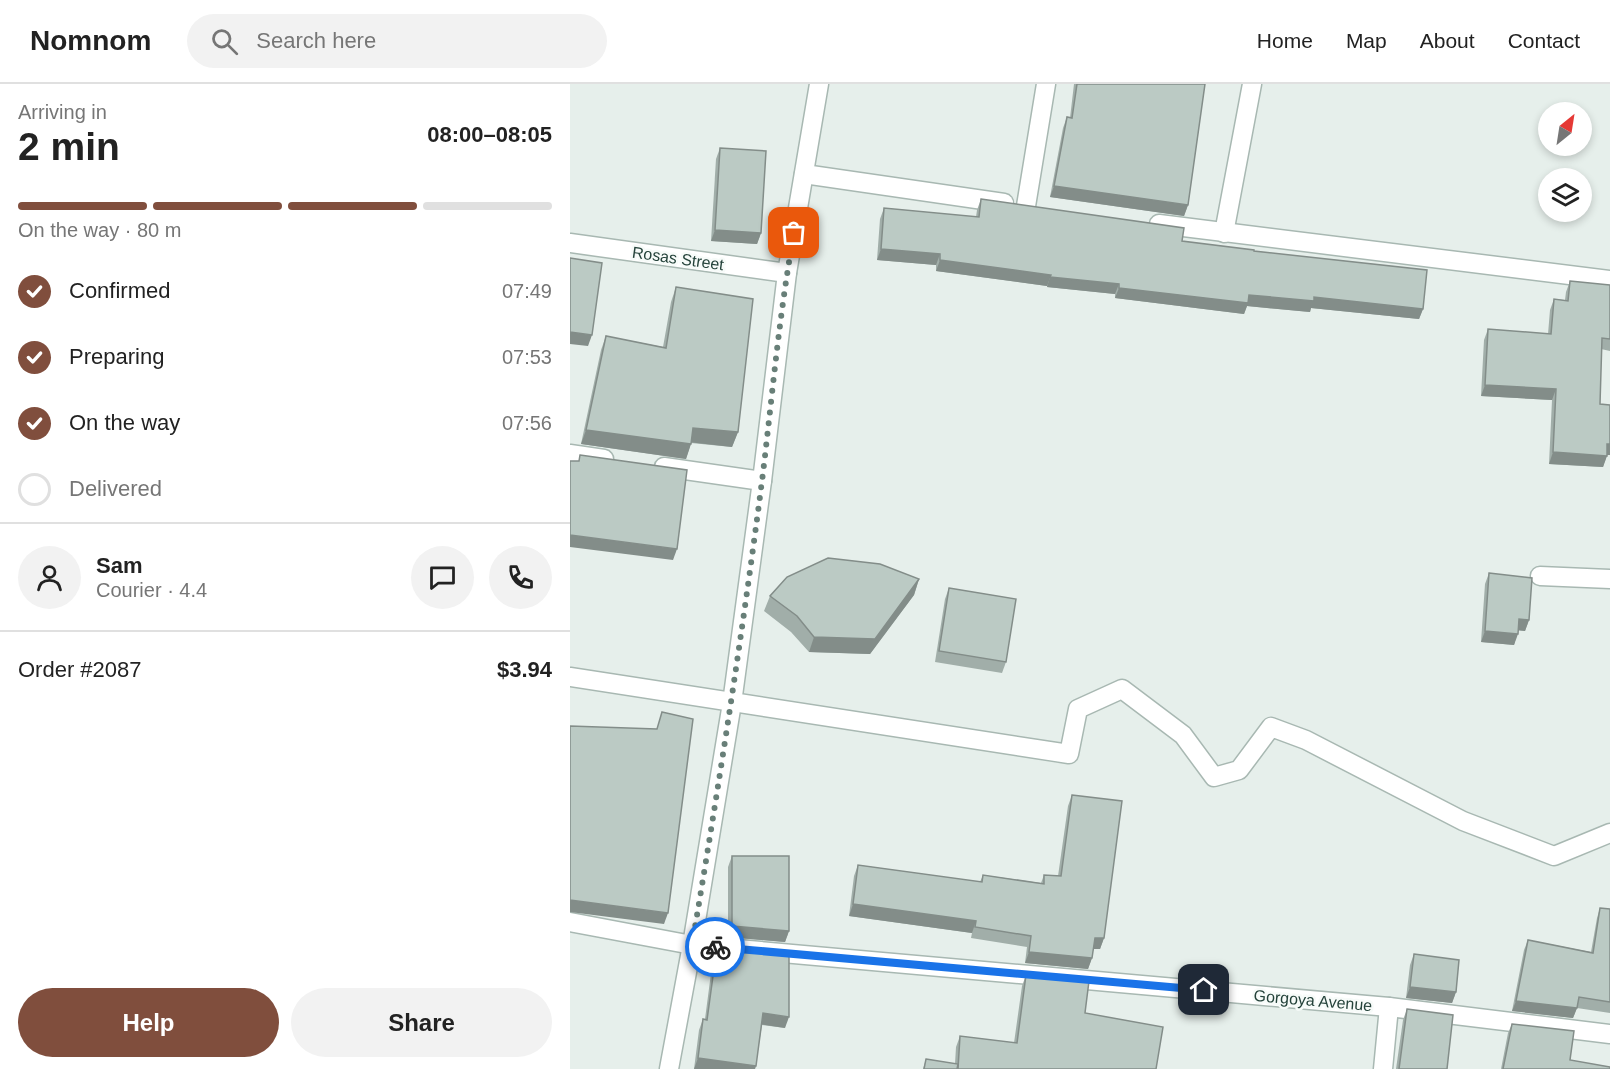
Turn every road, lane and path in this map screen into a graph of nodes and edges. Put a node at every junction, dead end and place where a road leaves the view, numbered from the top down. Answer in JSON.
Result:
{"nodes":[{"id":1,"x":819,"y":84,"type":"edge"},
{"id":2,"x":1046,"y":84,"type":"edge"},
{"id":3,"x":1252,"y":84,"type":"edge"},
{"id":4,"x":804,"y":174,"type":"junction"},
{"id":5,"x":1142,"y":222,"type":"edge"},
{"id":6,"x":1224,"y":233,"type":"junction"},
{"id":7,"x":570,"y":243,"type":"edge"},
{"id":8,"x":787,"y":273,"type":"junction"},
{"id":9,"x":1610,"y":280,"type":"edge"},
{"id":10,"x":570,"y":454,"type":"edge"},
{"id":11,"x":626,"y":462,"type":"edge"},
{"id":12,"x":649,"y":465,"type":"edge"},
{"id":13,"x":762,"y":482,"type":"junction"},
{"id":14,"x":1540,"y":576,"type":"dead end"},
{"id":15,"x":1610,"y":579,"type":"edge"},
{"id":16,"x":570,"y":677,"type":"edge"},
{"id":17,"x":732,"y":703,"type":"junction"},
{"id":18,"x":1610,"y":833,"type":"edge"},
{"id":19,"x":570,"y":922,"type":"edge"},
{"id":20,"x":692,"y":945,"type":"junction"},
{"id":21,"x":1389,"y":1007,"type":"junction"},
{"id":22,"x":1610,"y":1034,"type":"edge"},
{"id":23,"x":669,"y":1069,"type":"edge"},
{"id":24,"x":1383,"y":1069,"type":"edge"}],
"edges":[{"from":1,"to":4,"type":"street"},
{"from":2,"to":4,"type":"street"},
{"from":3,"to":6,"type":"street"},
{"from":4,"to":8,"type":"street"},
{"from":5,"to":6,"type":"street"},
{"from":6,"to":9,"type":"street"},
{"from":7,"to":8,"type":"street","name":"Rosas Street"},
{"from":8,"to":13,"type":"street"},
{"from":10,"to":11,"type":"street"},
{"from":12,"to":13,"type":"street"},
{"from":13,"to":17,"type":"street"},
{"from":14,"to":15,"type":"street"},
{"from":16,"to":17,"type":"street"},
{"from":17,"to":18,"type":"street"},
{"from":17,"to":20,"type":"street"},
{"from":19,"to":20,"type":"street","name":"Gorgoya Avenue"},
{"from":20,"to":21,"type":"street","name":"Gorgoya Avenue"},
{"from":20,"to":23,"type":"street"},
{"from":21,"to":22,"type":"street","name":"Gorgoya Avenue"},
{"from":21,"to":24,"type":"street"}]}
